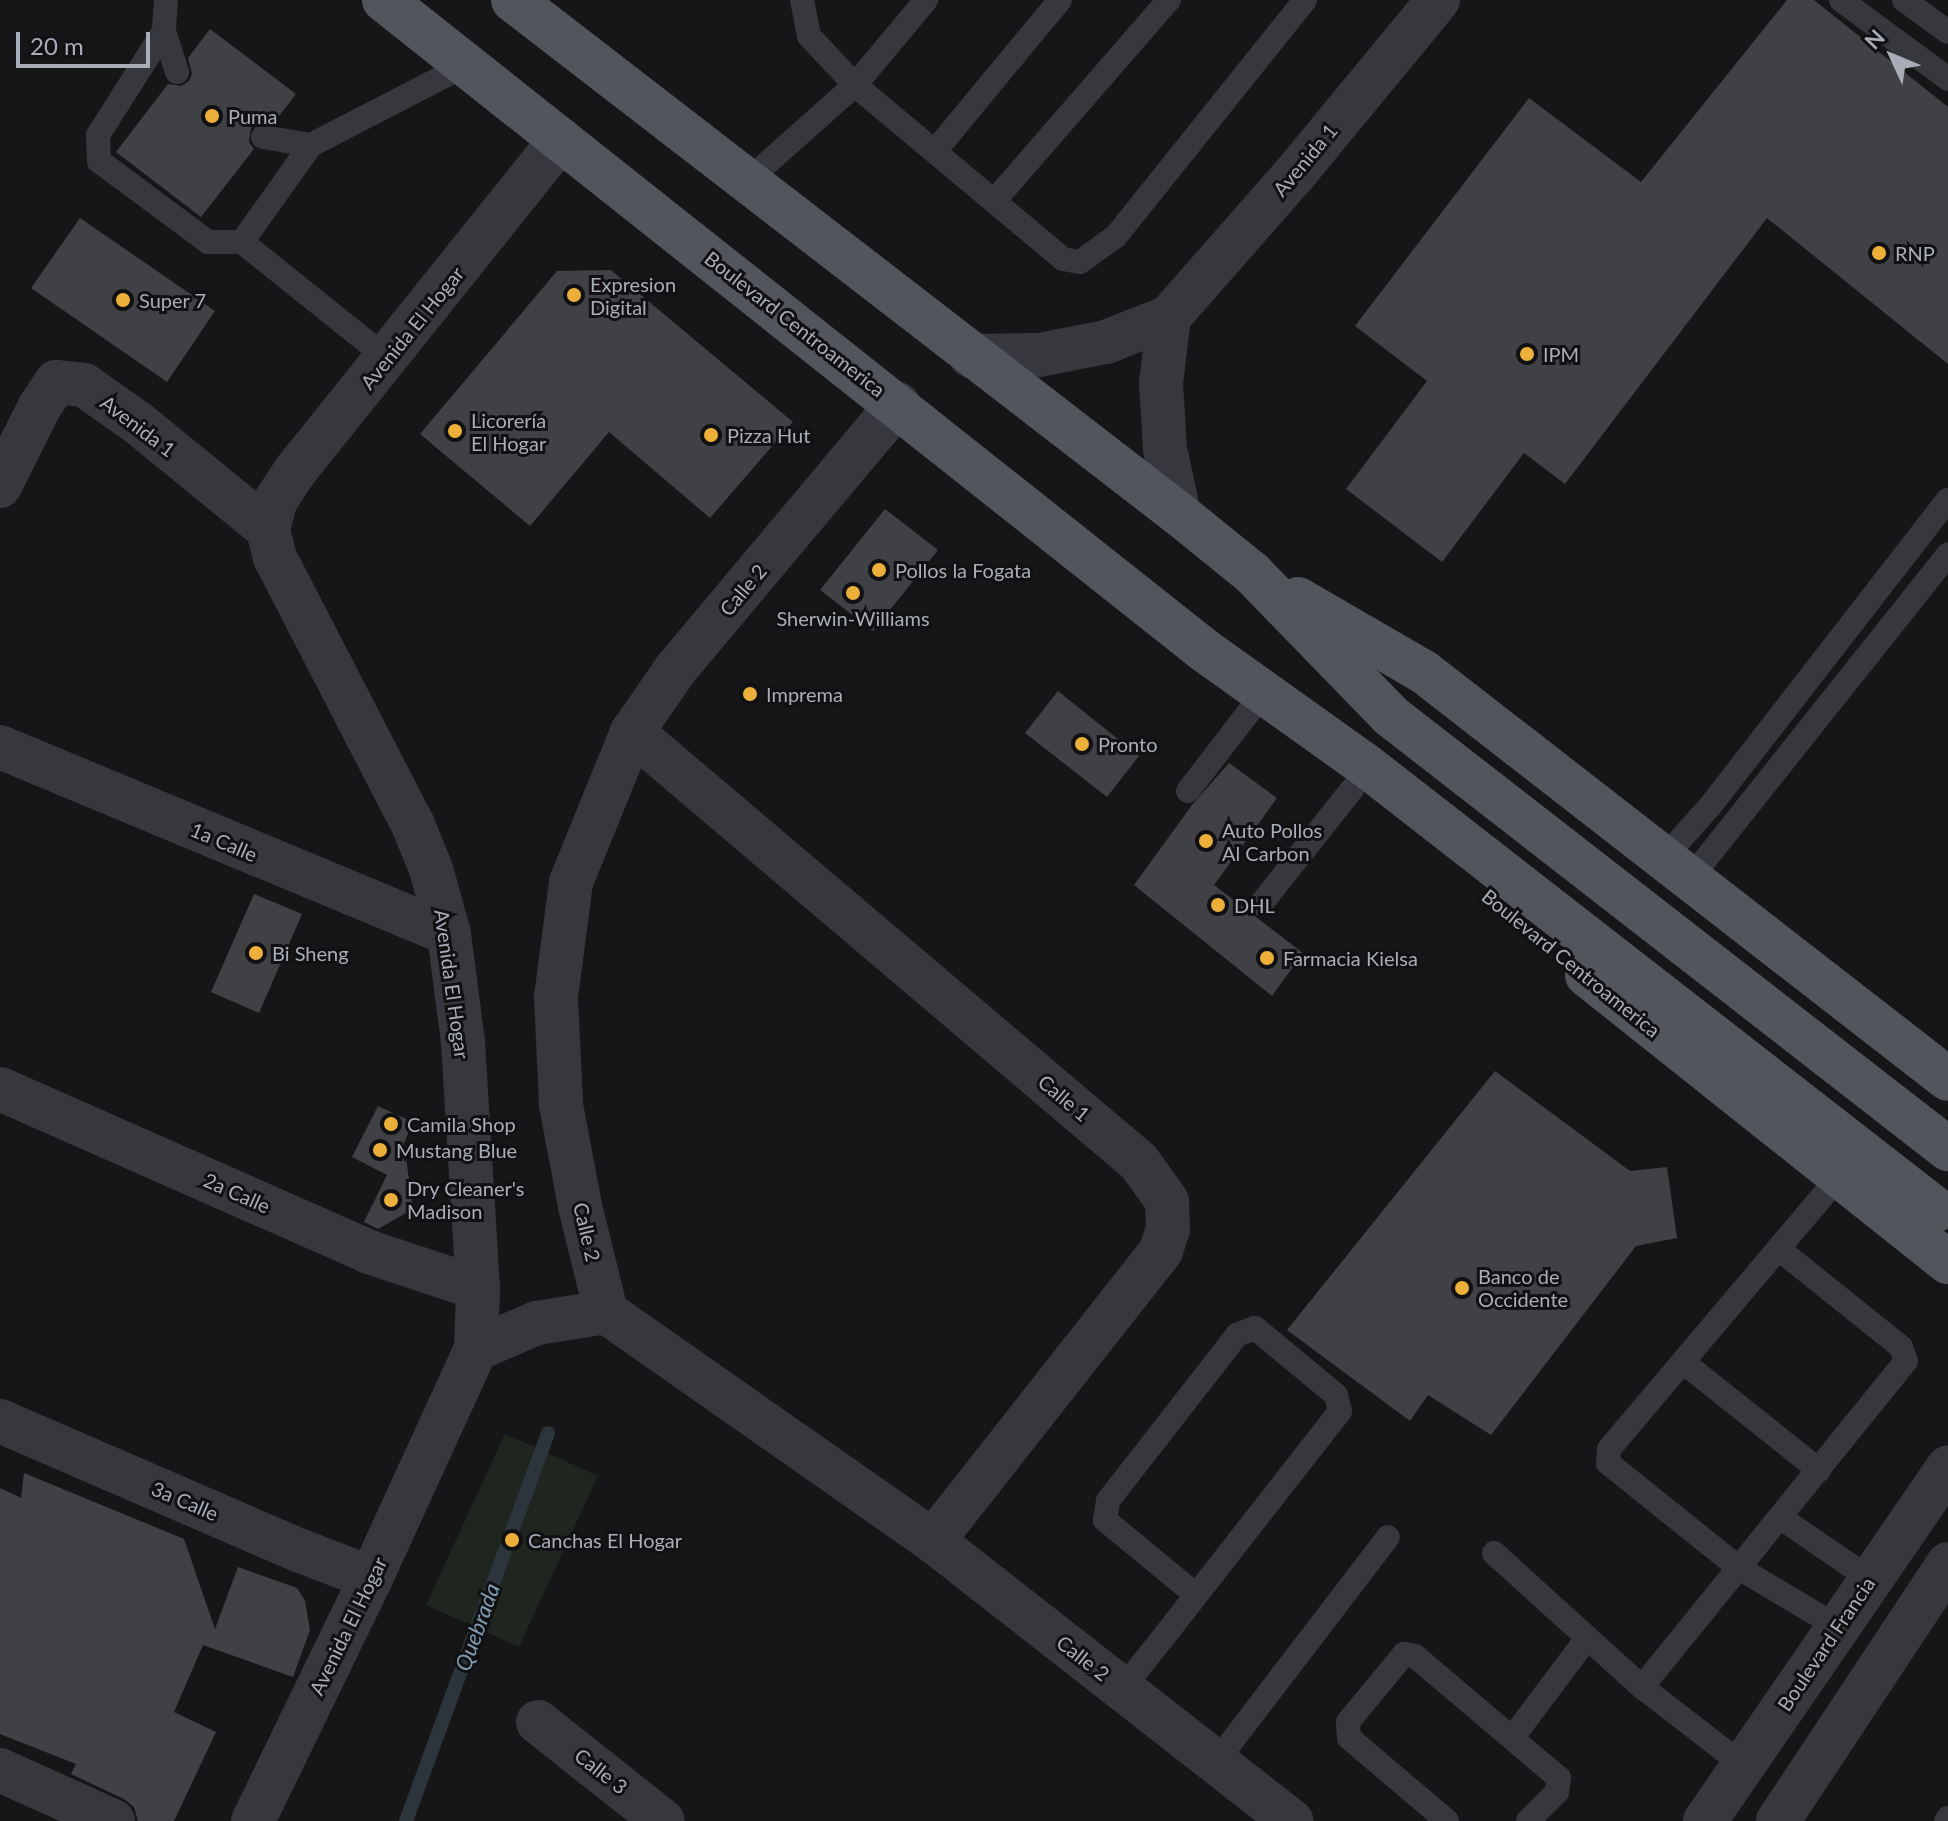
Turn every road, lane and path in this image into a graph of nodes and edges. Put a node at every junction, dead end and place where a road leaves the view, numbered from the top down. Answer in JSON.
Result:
{"nodes":[{"id":1,"x":166,"y":0,"type":"edge"},
{"id":2,"x":384,"y":0,"type":"edge"},
{"id":3,"x":513,"y":0,"type":"edge"},
{"id":4,"x":802,"y":0,"type":"edge"},
{"id":5,"x":926,"y":0,"type":"edge"},
{"id":6,"x":1060,"y":0,"type":"edge"},
{"id":7,"x":1169,"y":0,"type":"edge"},
{"id":8,"x":1305,"y":0,"type":"edge"},
{"id":9,"x":1438,"y":0,"type":"edge"},
{"id":10,"x":1841,"y":0,"type":"edge"},
{"id":11,"x":1904,"y":0,"type":"edge"},
{"id":12,"x":164,"y":31,"type":"junction"},
{"id":13,"x":1948,"y":32,"type":"edge"},
{"id":14,"x":466,"y":65,"type":"junction"},
{"id":15,"x":177,"y":72,"type":"dead end"},
{"id":16,"x":1948,"y":79,"type":"edge"},
{"id":17,"x":855,"y":85,"type":"junction"},
{"id":18,"x":263,"y":137,"type":"dead end"},
{"id":19,"x":561,"y":139,"type":"junction"},
{"id":20,"x":311,"y":145,"type":"junction"},
{"id":21,"x":935,"y":151,"type":"junction"},
{"id":22,"x":746,"y":182,"type":"junction"},
{"id":23,"x":994,"y":201,"type":"junction"},
{"id":24,"x":242,"y":242,"type":"junction"},
{"id":25,"x":1169,"y":317,"type":"junction"},
{"id":26,"x":971,"y":356,"type":"junction"},
{"id":27,"x":388,"y":359,"type":"junction"},
{"id":28,"x":898,"y":404,"type":"junction"},
{"id":29,"x":0,"y":486,"type":"edge"},
{"id":30,"x":1948,"y":500,"type":"edge"},
{"id":31,"x":1179,"y":514,"type":"junction"},
{"id":32,"x":268,"y":529,"type":"junction"},
{"id":33,"x":1948,"y":554,"type":"edge"},
{"id":34,"x":1251,"y":572,"type":"junction"},
{"id":35,"x":1204,"y":650,"type":"junction"},
{"id":36,"x":1258,"y":700,"type":"junction"},
{"id":37,"x":632,"y":732,"type":"junction"},
{"id":38,"x":0,"y":747,"type":"edge"},
{"id":39,"x":1352,"y":789,"type":"junction"},
{"id":40,"x":1188,"y":791,"type":"dead end"},
{"id":41,"x":1676,"y":870,"type":"junction"},
{"id":42,"x":1261,"y":904,"type":"dead end"},
{"id":43,"x":449,"y":934,"type":"junction"},
{"id":44,"x":1948,"y":1079,"type":"edge"},
{"id":45,"x":0,"y":1089,"type":"edge"},
{"id":46,"x":1948,"y":1149,"type":"edge"},
{"id":47,"x":1839,"y":1177,"type":"junction"},
{"id":48,"x":1937,"y":1210,"type":"dead end"},
{"id":49,"x":1780,"y":1250,"type":"junction"},
{"id":50,"x":1946,"y":1263,"type":"edge"},
{"id":51,"x":478,"y":1288,"type":"junction"},
{"id":52,"x":606,"y":1312,"type":"junction"},
{"id":53,"x":476,"y":1349,"type":"junction"},
{"id":54,"x":1683,"y":1362,"type":"junction"},
{"id":55,"x":0,"y":1421,"type":"edge"},
{"id":56,"x":1948,"y":1467,"type":"edge"},
{"id":57,"x":1819,"y":1470,"type":"junction"},
{"id":58,"x":1781,"y":1518,"type":"junction"},
{"id":59,"x":1388,"y":1537,"type":"dead end"},
{"id":60,"x":933,"y":1541,"type":"junction"},
{"id":61,"x":1494,"y":1553,"type":"dead end"},
{"id":62,"x":1948,"y":1564,"type":"edge"},
{"id":63,"x":1739,"y":1568,"type":"junction"},
{"id":64,"x":371,"y":1578,"type":"junction"},
{"id":65,"x":1870,"y":1579,"type":"junction"},
{"id":66,"x":1196,"y":1595,"type":"junction"},
{"id":67,"x":1838,"y":1627,"type":"junction"},
{"id":68,"x":1587,"y":1638,"type":"junction"},
{"id":69,"x":1642,"y":1687,"type":"junction"},
{"id":70,"x":1122,"y":1689,"type":"junction"},
{"id":71,"x":538,"y":1722,"type":"dead end"},
{"id":72,"x":1513,"y":1737,"type":"junction"},
{"id":73,"x":1216,"y":1762,"type":"junction"},
{"id":74,"x":1743,"y":1765,"type":"junction"},
{"id":75,"x":0,"y":1770,"type":"edge"},
{"id":76,"x":1790,"y":1816,"type":"edge"},
{"id":77,"x":113,"y":1821,"type":"edge"},
{"id":78,"x":253,"y":1821,"type":"edge"},
{"id":79,"x":663,"y":1821,"type":"edge"},
{"id":80,"x":1292,"y":1821,"type":"edge"},
{"id":81,"x":1447,"y":1821,"type":"edge"},
{"id":82,"x":1528,"y":1821,"type":"edge"},
{"id":83,"x":1705,"y":1821,"type":"edge"}],
"edges":[{"from":1,"to":12,"type":"lane"},
{"from":2,"to":14,"type":"main road","name":"Boulevard Centroamerica"},
{"from":3,"to":22,"type":"main road"},
{"from":4,"to":17,"type":"lane"},
{"from":5,"to":17,"type":"lane"},
{"from":6,"to":21,"type":"lane"},
{"from":7,"to":23,"type":"lane"},
{"from":8,"to":23,"type":"lane"},
{"from":9,"to":25,"type":"street","name":"Avenida 1"},
{"from":10,"to":16,"type":"lane"},
{"from":11,"to":13,"type":"lane"},
{"from":12,"to":15,"type":"lane"},
{"from":12,"to":24,"type":"lane"},
{"from":14,"to":19,"type":"main road","name":"Boulevard Centroamerica"},
{"from":14,"to":20,"type":"lane"},
{"from":17,"to":21,"type":"lane"},
{"from":17,"to":22,"type":"lane"},
{"from":18,"to":20,"type":"lane"},
{"from":19,"to":27,"type":"street","name":"Avenida El Hogar"},
{"from":19,"to":28,"type":"main road","name":"Boulevard Centroamerica"},
{"from":20,"to":24,"type":"lane"},
{"from":21,"to":23,"type":"lane"},
{"from":22,"to":26,"type":"main road"},
{"from":24,"to":27,"type":"lane"},
{"from":25,"to":26,"type":"street","name":"Avenida 1"},
{"from":25,"to":31,"type":"street"},
{"from":26,"to":31,"type":"main road"},
{"from":27,"to":32,"type":"street","name":"Avenida El Hogar"},
{"from":28,"to":35,"type":"main road","name":"Boulevard Centroamerica"},
{"from":28,"to":37,"type":"street","name":"Calle 2"},
{"from":29,"to":32,"type":"street","name":"Avenida 1"},
{"from":30,"to":41,"type":"lane"},
{"from":31,"to":34,"type":"main road"},
{"from":32,"to":43,"type":"street","name":"Avenida El Hogar"},
{"from":33,"to":41,"type":"lane"},
{"from":34,"to":41,"type":"main road"},
{"from":34,"to":46,"type":"main road"},
{"from":35,"to":36,"type":"main road","name":"Boulevard Centroamerica"},
{"from":35,"to":48,"type":"main road","name":"Boulevard Centroamerica"},
{"from":36,"to":39,"type":"main road","name":"Boulevard Centroamerica"},
{"from":36,"to":40,"type":"lane"},
{"from":37,"to":52,"type":"street","name":"Calle 2"},
{"from":37,"to":60,"type":"street","name":"Calle 1"},
{"from":38,"to":43,"type":"street","name":"1a Calle"},
{"from":39,"to":42,"type":"lane"},
{"from":39,"to":47,"type":"main road","name":"Boulevard Centroamerica"},
{"from":41,"to":44,"type":"main road"},
{"from":43,"to":51,"type":"street","name":"Avenida El Hogar"},
{"from":45,"to":51,"type":"street","name":"2a Calle"},
{"from":47,"to":49,"type":"lane"},
{"from":47,"to":50,"type":"main road","name":"Boulevard Centroamerica"},
{"from":49,"to":54,"type":"lane"},
{"from":49,"to":57,"type":"lane"},
{"from":51,"to":53,"type":"street","name":"Avenida El Hogar"},
{"from":52,"to":53,"type":"street"},
{"from":52,"to":60,"type":"street","name":"Calle 2"},
{"from":53,"to":64,"type":"street","name":"Avenida El Hogar"},
{"from":54,"to":57,"type":"lane"},
{"from":54,"to":63,"type":"lane"},
{"from":55,"to":64,"type":"street","name":"3a Calle"},
{"from":56,"to":65,"type":"street","name":"Boulevard Francia"},
{"from":57,"to":58,"type":"lane"},
{"from":58,"to":63,"type":"lane"},
{"from":58,"to":65,"type":"lane"},
{"from":59,"to":73,"type":"lane"},
{"from":60,"to":70,"type":"street","name":"Calle 2"},
{"from":61,"to":68,"type":"lane"},
{"from":62,"to":76,"type":"street"},
{"from":63,"to":67,"type":"lane"},
{"from":63,"to":69,"type":"lane"},
{"from":64,"to":78,"type":"street","name":"Avenida El Hogar"},
{"from":65,"to":67,"type":"street","name":"Boulevard Francia"},
{"from":66,"to":66,"type":"lane"},
{"from":66,"to":70,"type":"lane"},
{"from":67,"to":74,"type":"street","name":"Boulevard Francia"},
{"from":68,"to":69,"type":"lane"},
{"from":68,"to":72,"type":"lane"},
{"from":69,"to":74,"type":"lane"},
{"from":70,"to":73,"type":"street","name":"Calle 2"},
{"from":71,"to":79,"type":"street","name":"Calle 3"},
{"from":72,"to":81,"type":"lane"},
{"from":72,"to":82,"type":"lane"},
{"from":73,"to":80,"type":"street","name":"Calle 2"},
{"from":74,"to":83,"type":"street","name":"Boulevard Francia"},
{"from":75,"to":77,"type":"street"}]}
